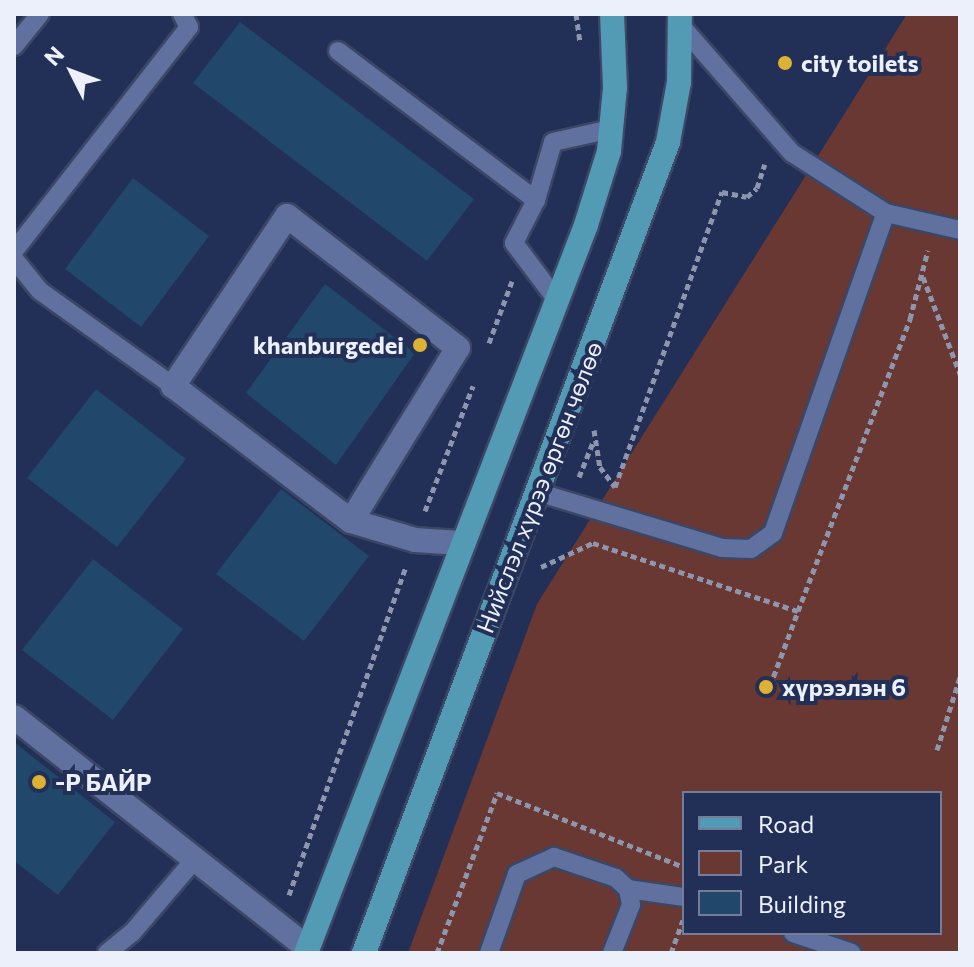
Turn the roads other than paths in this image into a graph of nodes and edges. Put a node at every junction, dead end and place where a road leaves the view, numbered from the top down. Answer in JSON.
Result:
{"nodes":[{"id":1,"x":40,"y":14,"type":"edge"},
{"id":2,"x":182,"y":14,"type":"edge"},
{"id":3,"x":612,"y":14,"type":"edge"},
{"id":4,"x":681,"y":20,"type":"edge"},
{"id":5,"x":14,"y":46,"type":"edge"},
{"id":6,"x":338,"y":51,"type":"dead end"},
{"id":7,"x":611,"y":129,"type":"junction"},
{"id":8,"x":536,"y":200,"type":"junction"},
{"id":9,"x":886,"y":213,"type":"junction"},
{"id":10,"x":960,"y":230,"type":"edge"},
{"id":11,"x":14,"y":251,"type":"edge"},
{"id":12,"x":14,"y":259,"type":"edge"},
{"id":13,"x":556,"y":299,"type":"junction"},
{"id":14,"x":173,"y":386,"type":"junction"},
{"id":15,"x":537,"y":492,"type":"junction"},
{"id":16,"x":351,"y":521,"type":"junction"},
{"id":17,"x":460,"y":543,"type":"junction"},
{"id":18,"x":14,"y":717,"type":"edge"},
{"id":19,"x":195,"y":859,"type":"junction"},
{"id":20,"x":628,"y":889,"type":"junction"},
{"id":21,"x":682,"y":897,"type":"edge"},
{"id":22,"x":799,"y":935,"type":"edge"},
{"id":23,"x":307,"y":950,"type":"edge"},
{"id":24,"x":107,"y":953,"type":"edge"},
{"id":25,"x":364,"y":953,"type":"edge"},
{"id":26,"x":489,"y":953,"type":"edge"},
{"id":27,"x":612,"y":953,"type":"edge"},
{"id":28,"x":852,"y":953,"type":"edge"}],
"edges":[{"from":1,"to":5,"type":"lane"},
{"from":2,"to":11,"type":"lane"},
{"from":3,"to":7,"type":"main road"},
{"from":4,"to":9,"type":"lane"},
{"from":4,"to":15,"type":"main road","name":"Нийслэл хүрээ өргөн чөлөө"},
{"from":6,"to":8,"type":"lane"},
{"from":7,"to":8,"type":"lane"},
{"from":7,"to":13,"type":"main road"},
{"from":8,"to":13,"type":"lane"},
{"from":9,"to":10,"type":"lane"},
{"from":9,"to":15,"type":"lane"},
{"from":12,"to":14,"type":"lane"},
{"from":13,"to":17,"type":"main road"},
{"from":14,"to":16,"type":"street"},
{"from":14,"to":16,"type":"street"},
{"from":15,"to":25,"type":"main road","name":"Нийслэл хүрээ өргөн чөлөө"},
{"from":16,"to":17,"type":"street"},
{"from":17,"to":23,"type":"main road"},
{"from":18,"to":19,"type":"street"},
{"from":19,"to":23,"type":"street"},
{"from":19,"to":24,"type":"lane"},
{"from":20,"to":21,"type":"lane"},
{"from":20,"to":26,"type":"lane"},
{"from":20,"to":27,"type":"lane"},
{"from":22,"to":28,"type":"lane"}]}
